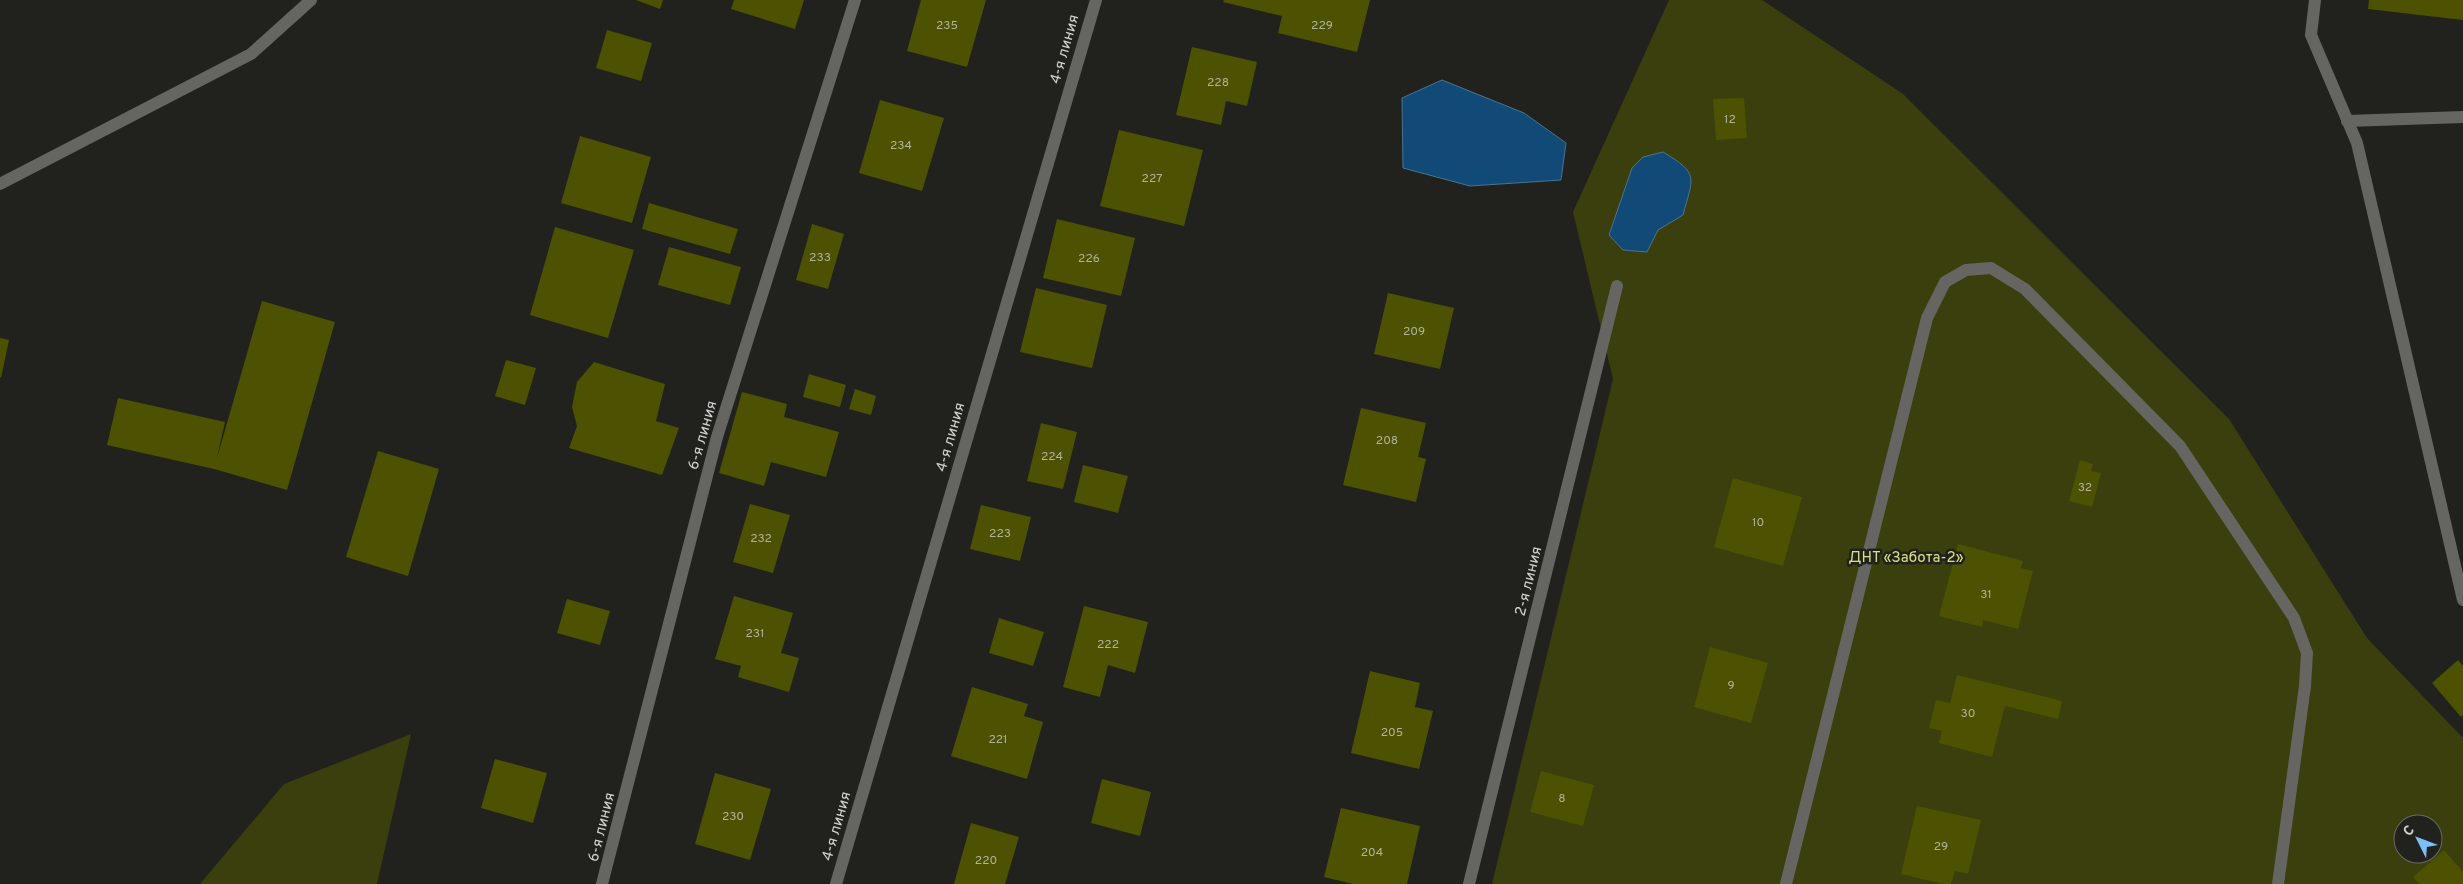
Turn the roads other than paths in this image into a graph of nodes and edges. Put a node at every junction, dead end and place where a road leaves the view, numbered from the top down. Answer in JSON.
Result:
{"nodes":[{"id":1,"x":311,"y":0,"type":"edge"},
{"id":2,"x":855,"y":0,"type":"edge"},
{"id":3,"x":1096,"y":0,"type":"edge"},
{"id":4,"x":2315,"y":0,"type":"edge"},
{"id":5,"x":2463,"y":117,"type":"edge"},
{"id":6,"x":2347,"y":121,"type":"junction"},
{"id":7,"x":0,"y":184,"type":"edge"},
{"id":8,"x":1617,"y":286,"type":"dead end"},
{"id":9,"x":2463,"y":600,"type":"edge"},
{"id":10,"x":602,"y":884,"type":"edge"},
{"id":11,"x":836,"y":884,"type":"edge"},
{"id":12,"x":1469,"y":884,"type":"edge"},
{"id":13,"x":1786,"y":884,"type":"edge"},
{"id":14,"x":2278,"y":884,"type":"edge"}],
"edges":[{"from":1,"to":7,"type":"street"},
{"from":2,"to":10,"type":"street","name":"6-я линия"},
{"from":3,"to":11,"type":"street","name":"4-я линия"},
{"from":4,"to":6,"type":"street"},
{"from":5,"to":6,"type":"street"},
{"from":6,"to":9,"type":"street"},
{"from":8,"to":12,"type":"street","name":"2-я линия"},
{"from":13,"to":14,"type":"street"}]}
